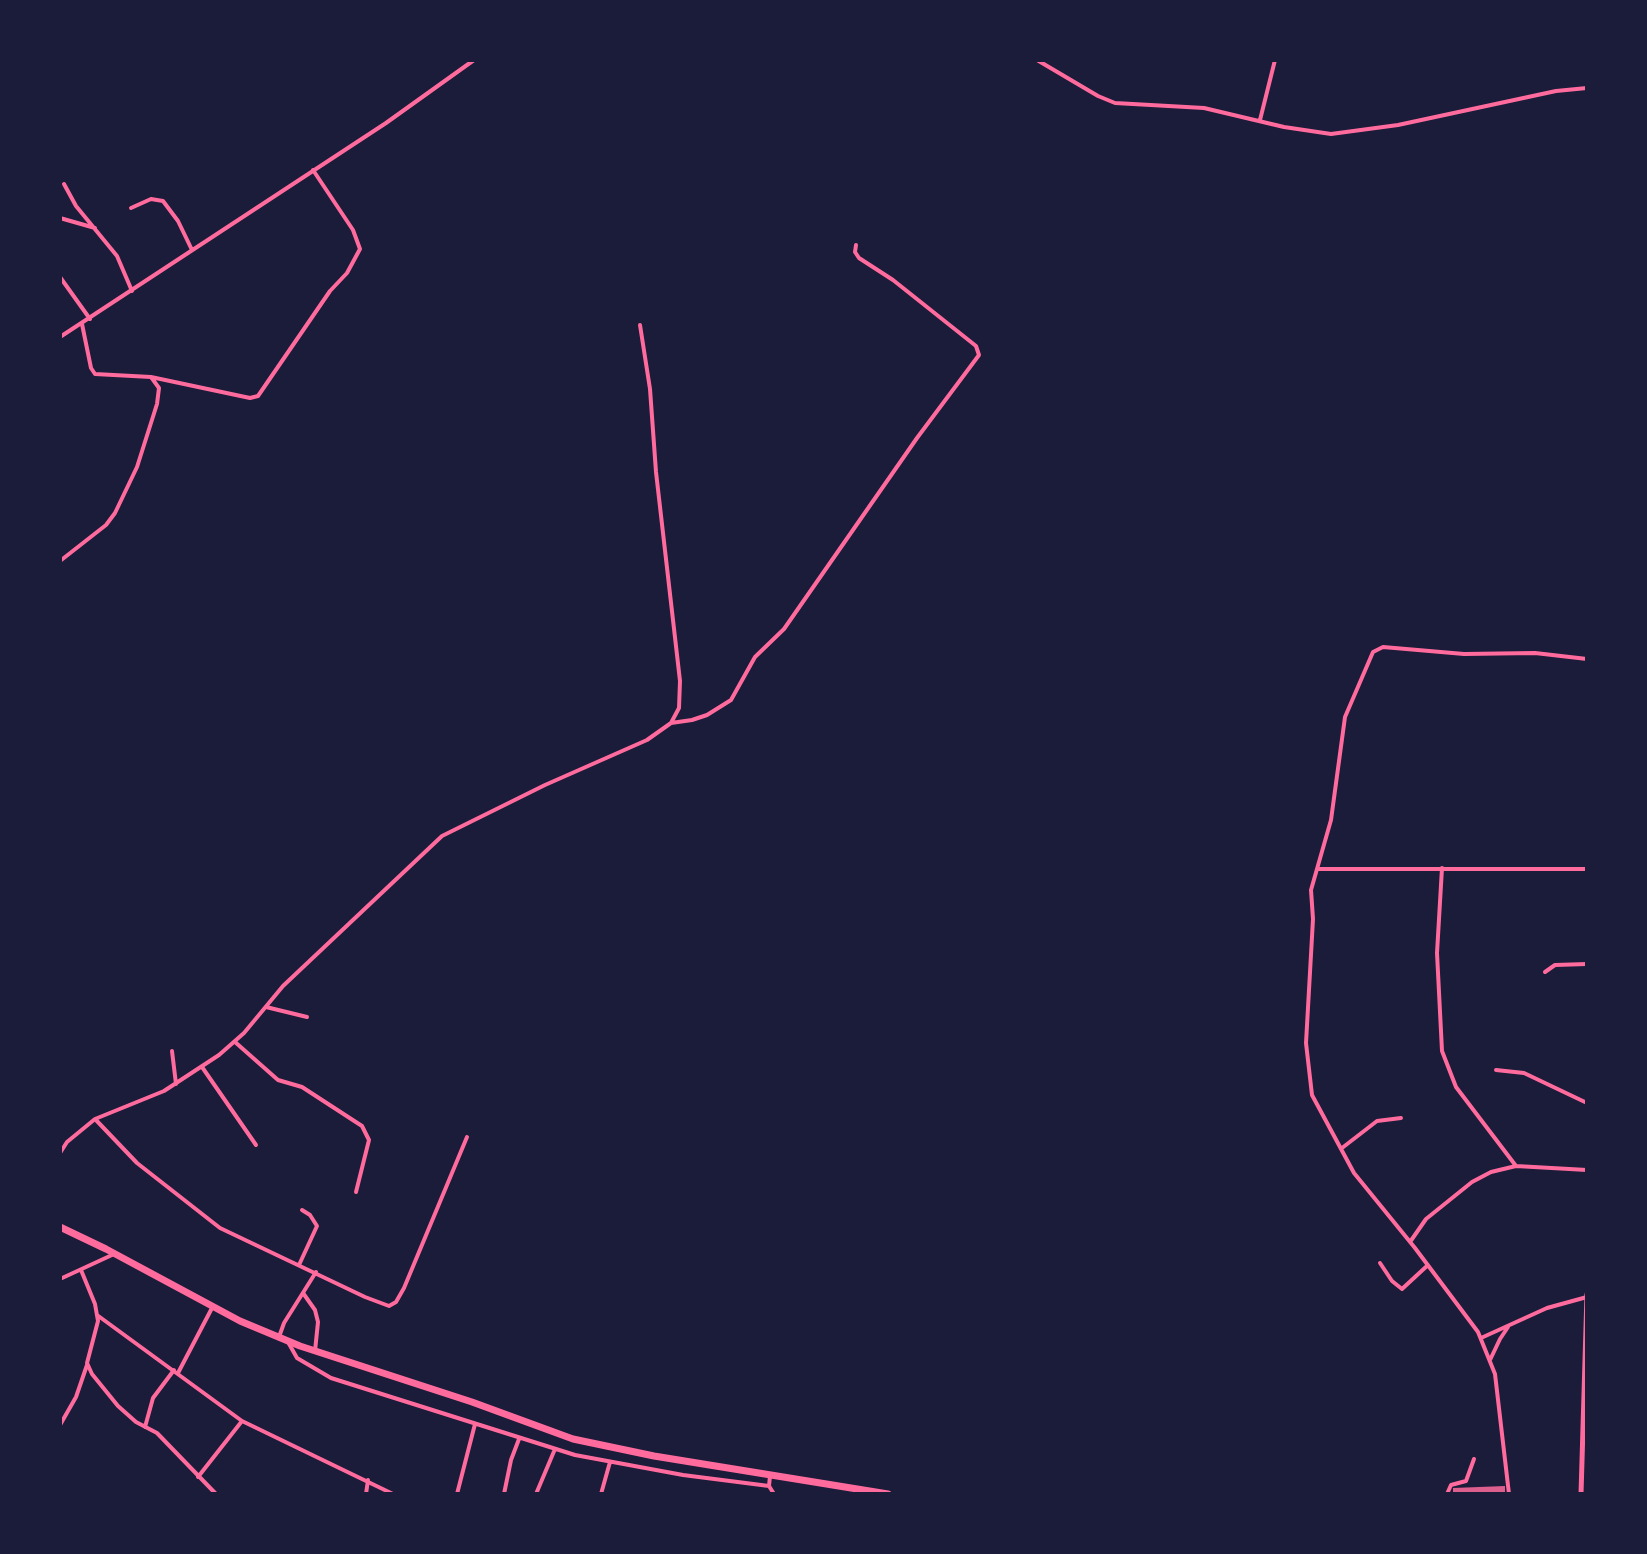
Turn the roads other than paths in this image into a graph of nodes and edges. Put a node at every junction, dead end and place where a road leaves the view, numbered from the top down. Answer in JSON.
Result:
{"nodes":[{"id":1,"x":474,"y":60,"type":"edge"},
{"id":2,"x":1037,"y":60,"type":"edge"},
{"id":3,"x":1275,"y":60,"type":"edge"},
{"id":4,"x":1587,"y":88,"type":"edge"},
{"id":5,"x":1260,"y":120,"type":"junction"},
{"id":6,"x":313,"y":169,"type":"junction"},
{"id":7,"x":64,"y":184,"type":"dead end"},
{"id":8,"x":131,"y":208,"type":"dead end"},
{"id":9,"x":60,"y":218,"type":"edge"},
{"id":10,"x":97,"y":229,"type":"junction"},
{"id":11,"x":856,"y":245,"type":"dead end"},
{"id":12,"x":192,"y":250,"type":"junction"},
{"id":13,"x":60,"y":277,"type":"edge"},
{"id":14,"x":132,"y":291,"type":"junction"},
{"id":15,"x":90,"y":319,"type":"junction"},
{"id":16,"x":82,"y":324,"type":"junction"},
{"id":17,"x":640,"y":325,"type":"dead end"},
{"id":18,"x":60,"y":337,"type":"edge"},
{"id":19,"x":151,"y":377,"type":"junction"},
{"id":20,"x":60,"y":561,"type":"edge"},
{"id":21,"x":1587,"y":659,"type":"edge"},
{"id":22,"x":671,"y":723,"type":"junction"},
{"id":23,"x":1442,"y":868,"type":"junction"},
{"id":24,"x":1317,"y":869,"type":"junction"},
{"id":25,"x":1587,"y":869,"type":"edge"},
{"id":26,"x":1587,"y":964,"type":"edge"},
{"id":27,"x":1545,"y":972,"type":"dead end"},
{"id":28,"x":266,"y":1007,"type":"junction"},
{"id":29,"x":307,"y":1017,"type":"dead end"},
{"id":30,"x":235,"y":1042,"type":"junction"},
{"id":31,"x":172,"y":1051,"type":"dead end"},
{"id":32,"x":202,"y":1067,"type":"junction"},
{"id":33,"x":1496,"y":1070,"type":"dead end"},
{"id":34,"x":176,"y":1084,"type":"junction"},
{"id":35,"x":1587,"y":1103,"type":"edge"},
{"id":36,"x":1401,"y":1118,"type":"dead end"},
{"id":37,"x":95,"y":1119,"type":"junction"},
{"id":38,"x":467,"y":1137,"type":"dead end"},
{"id":39,"x":256,"y":1145,"type":"dead end"},
{"id":40,"x":1342,"y":1148,"type":"junction"},
{"id":41,"x":60,"y":1153,"type":"edge"},
{"id":42,"x":1516,"y":1166,"type":"junction"},
{"id":43,"x":1587,"y":1170,"type":"edge"},
{"id":44,"x":356,"y":1192,"type":"dead end"},
{"id":45,"x":302,"y":1210,"type":"dead end"},
{"id":46,"x":60,"y":1227,"type":"edge"},
{"id":47,"x":1410,"y":1242,"type":"junction"},
{"id":48,"x":115,"y":1253,"type":"junction"},
{"id":49,"x":1380,"y":1263,"type":"dead end"},
{"id":50,"x":299,"y":1265,"type":"junction"},
{"id":51,"x":1428,"y":1265,"type":"junction"},
{"id":52,"x":81,"y":1270,"type":"junction"},
{"id":53,"x":316,"y":1272,"type":"junction"},
{"id":54,"x":60,"y":1279,"type":"edge"},
{"id":55,"x":303,"y":1293,"type":"junction"},
{"id":56,"x":1587,"y":1296,"type":"edge"},
{"id":57,"x":212,"y":1306,"type":"junction"},
{"id":58,"x":97,"y":1315,"type":"junction"},
{"id":59,"x":1510,"y":1325,"type":"junction"},
{"id":60,"x":1481,"y":1338,"type":"junction"},
{"id":61,"x":283,"y":1339,"type":"junction"},
{"id":62,"x":315,"y":1351,"type":"junction"},
{"id":63,"x":1490,"y":1360,"type":"junction"},
{"id":64,"x":87,"y":1363,"type":"junction"},
{"id":65,"x":176,"y":1372,"type":"junction"},
{"id":66,"x":242,"y":1421,"type":"junction"},
{"id":67,"x":60,"y":1424,"type":"edge"},
{"id":68,"x":475,"y":1424,"type":"junction"},
{"id":69,"x":145,"y":1427,"type":"junction"},
{"id":70,"x":520,"y":1438,"type":"junction"},
{"id":71,"x":555,"y":1449,"type":"junction"},
{"id":72,"x":1474,"y":1459,"type":"dead end"},
{"id":73,"x":610,"y":1462,"type":"junction"},
{"id":74,"x":770,"y":1476,"type":"junction"},
{"id":75,"x":198,"y":1477,"type":"junction"},
{"id":76,"x":368,"y":1480,"type":"junction"},
{"id":77,"x":767,"y":1486,"type":"junction"},
{"id":78,"x":216,"y":1494,"type":"edge"},
{"id":79,"x":366,"y":1494,"type":"edge"},
{"id":80,"x":393,"y":1494,"type":"edge"},
{"id":81,"x":457,"y":1494,"type":"edge"},
{"id":82,"x":504,"y":1494,"type":"edge"},
{"id":83,"x":536,"y":1494,"type":"edge"},
{"id":84,"x":601,"y":1494,"type":"edge"},
{"id":85,"x":763,"y":1494,"type":"edge"},
{"id":86,"x":774,"y":1494,"type":"edge"},
{"id":87,"x":888,"y":1494,"type":"edge"},
{"id":88,"x":1447,"y":1494,"type":"edge"},
{"id":89,"x":1509,"y":1494,"type":"edge"},
{"id":90,"x":1581,"y":1494,"type":"edge"}],
"edges":[{"from":1,"to":6,"type":"street"},
{"from":2,"to":5,"type":"street"},
{"from":3,"to":5,"type":"street"},
{"from":4,"to":5,"type":"street"},
{"from":6,"to":12,"type":"street"},
{"from":6,"to":19,"type":"street"},
{"from":7,"to":10,"type":"street"},
{"from":8,"to":12,"type":"street"},
{"from":9,"to":10,"type":"street"},
{"from":10,"to":14,"type":"street"},
{"from":11,"to":22,"type":"street"},
{"from":12,"to":14,"type":"street"},
{"from":13,"to":15,"type":"street"},
{"from":14,"to":15,"type":"street"},
{"from":15,"to":16,"type":"street"},
{"from":16,"to":18,"type":"street"},
{"from":16,"to":19,"type":"street"},
{"from":17,"to":22,"type":"street"},
{"from":19,"to":20,"type":"street"},
{"from":21,"to":24,"type":"street"},
{"from":22,"to":28,"type":"street"},
{"from":23,"to":24,"type":"street"},
{"from":23,"to":25,"type":"street"},
{"from":23,"to":42,"type":"street"},
{"from":24,"to":40,"type":"street"},
{"from":26,"to":27,"type":"street"},
{"from":28,"to":29,"type":"street"},
{"from":28,"to":30,"type":"street"},
{"from":30,"to":32,"type":"street"},
{"from":30,"to":44,"type":"street"},
{"from":31,"to":34,"type":"street"},
{"from":32,"to":34,"type":"street"},
{"from":32,"to":39,"type":"street"},
{"from":33,"to":35,"type":"street"},
{"from":34,"to":37,"type":"street"},
{"from":36,"to":40,"type":"street"},
{"from":37,"to":41,"type":"street"},
{"from":37,"to":50,"type":"street"},
{"from":38,"to":53,"type":"street"},
{"from":40,"to":47,"type":"street"},
{"from":42,"to":43,"type":"street"},
{"from":42,"to":47,"type":"street"},
{"from":45,"to":50,"type":"street"},
{"from":46,"to":48,"type":"highway"},
{"from":47,"to":51,"type":"street"},
{"from":48,"to":52,"type":"street"},
{"from":48,"to":57,"type":"highway"},
{"from":49,"to":51,"type":"street"},
{"from":50,"to":53,"type":"street"},
{"from":51,"to":60,"type":"street"},
{"from":52,"to":54,"type":"street"},
{"from":52,"to":58,"type":"street"},
{"from":53,"to":55,"type":"street"},
{"from":55,"to":61,"type":"street"},
{"from":55,"to":62,"type":"street"},
{"from":56,"to":59,"type":"street"},
{"from":56,"to":90,"type":"street"},
{"from":57,"to":61,"type":"highway"},
{"from":57,"to":65,"type":"street"},
{"from":58,"to":64,"type":"street"},
{"from":58,"to":65,"type":"street"},
{"from":59,"to":60,"type":"street"},
{"from":59,"to":63,"type":"street"},
{"from":60,"to":63,"type":"street"},
{"from":61,"to":62,"type":"highway"},
{"from":61,"to":68,"type":"street"},
{"from":62,"to":74,"type":"highway"},
{"from":63,"to":89,"type":"street"},
{"from":64,"to":67,"type":"street"},
{"from":64,"to":69,"type":"street"},
{"from":65,"to":66,"type":"street"},
{"from":65,"to":69,"type":"street"},
{"from":66,"to":75,"type":"street"},
{"from":66,"to":76,"type":"street"},
{"from":68,"to":70,"type":"street"},
{"from":68,"to":81,"type":"street"},
{"from":69,"to":75,"type":"street"},
{"from":70,"to":71,"type":"street"},
{"from":70,"to":82,"type":"street"},
{"from":71,"to":73,"type":"street"},
{"from":71,"to":83,"type":"street"},
{"from":72,"to":88,"type":"street"},
{"from":73,"to":77,"type":"street"},
{"from":73,"to":84,"type":"street"},
{"from":74,"to":77,"type":"street"},
{"from":74,"to":87,"type":"highway"},
{"from":75,"to":78,"type":"street"},
{"from":76,"to":79,"type":"street"},
{"from":76,"to":80,"type":"street"},
{"from":77,"to":85,"type":"street"},
{"from":77,"to":86,"type":"street"}]}
